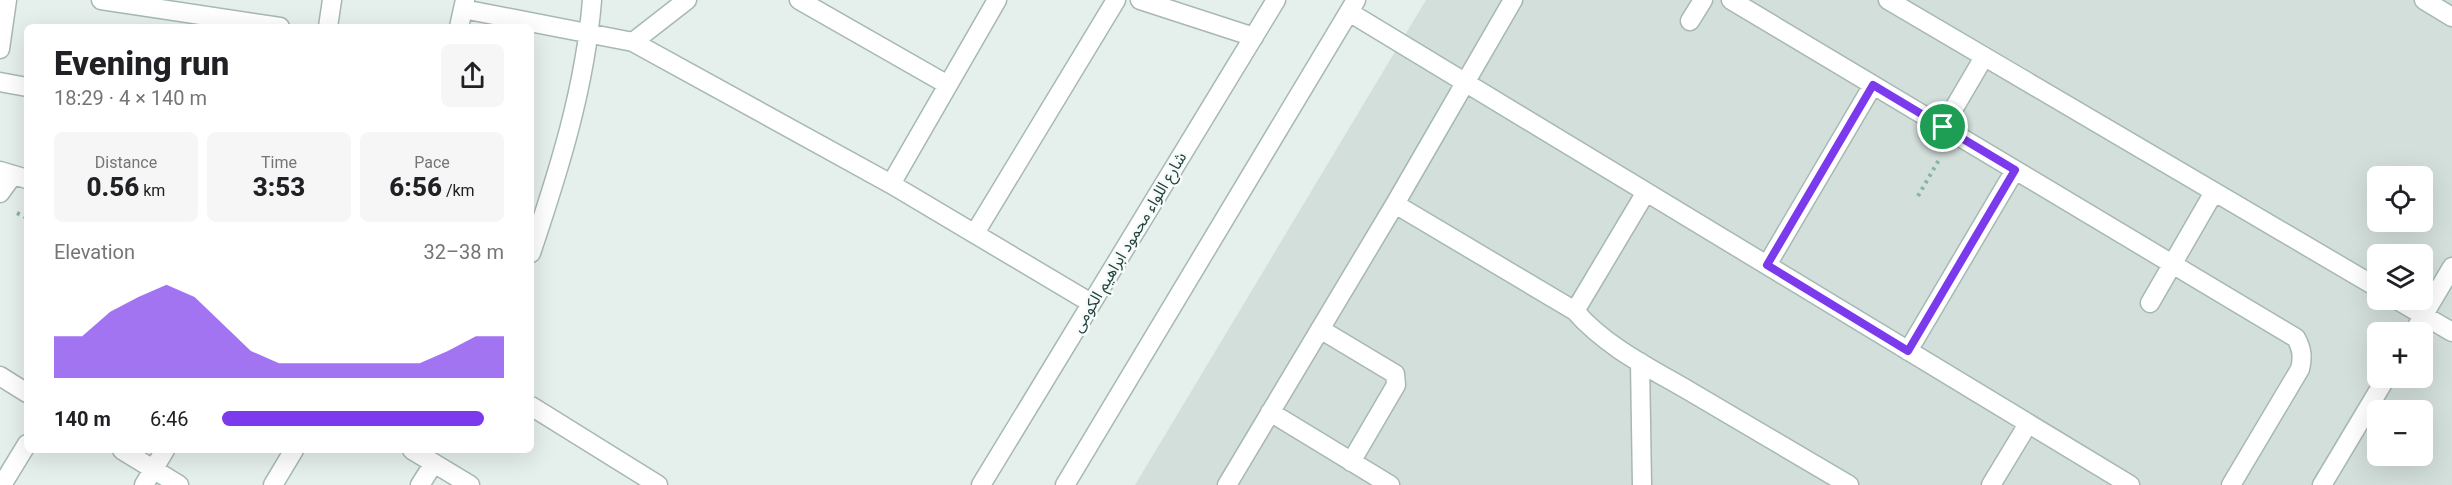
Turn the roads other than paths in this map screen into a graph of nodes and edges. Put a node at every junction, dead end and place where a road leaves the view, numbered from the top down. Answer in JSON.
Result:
{"nodes":[{"id":1,"x":7,"y":0,"type":"edge"},
{"id":2,"x":101,"y":0,"type":"edge"},
{"id":3,"x":332,"y":0,"type":"edge"},
{"id":4,"x":592,"y":0,"type":"edge"},
{"id":5,"x":687,"y":0,"type":"edge"},
{"id":6,"x":799,"y":0,"type":"edge"},
{"id":7,"x":997,"y":0,"type":"edge"},
{"id":8,"x":1116,"y":0,"type":"edge"},
{"id":9,"x":1140,"y":0,"type":"edge"},
{"id":10,"x":1276,"y":0,"type":"edge"},
{"id":11,"x":1513,"y":0,"type":"edge"},
{"id":12,"x":1703,"y":0,"type":"edge"},
{"id":13,"x":1731,"y":0,"type":"edge"},
{"id":14,"x":1888,"y":0,"type":"edge"},
{"id":15,"x":2424,"y":0,"type":"edge"},
{"id":16,"x":464,"y":4,"type":"edge"},
{"id":17,"x":1353,"y":6,"type":"edge"},
{"id":18,"x":2452,"y":17,"type":"edge"},
{"id":19,"x":1690,"y":21,"type":"dead end"},
{"id":20,"x":260,"y":24,"type":"edge"},
{"id":21,"x":328,"y":24,"type":"edge"},
{"id":22,"x":460,"y":24,"type":"edge"},
{"id":23,"x":590,"y":32,"type":"junction"},
{"id":24,"x":1254,"y":37,"type":"junction"},
{"id":25,"x":633,"y":42,"type":"junction"},
{"id":26,"x":0,"y":49,"type":"edge"},
{"id":27,"x":1984,"y":57,"type":"junction"},
{"id":28,"x":0,"y":82,"type":"edge"},
{"id":29,"x":1465,"y":82,"type":"junction"},
{"id":30,"x":948,"y":85,"type":"junction"},
{"id":31,"x":1873,"y":85,"type":"junction"},
{"id":32,"x":24,"y":86,"type":"edge"},
{"id":33,"x":1949,"y":130,"type":"junction"},
{"id":34,"x":2015,"y":170,"type":"junction"},
{"id":35,"x":13,"y":175,"type":"edge"},
{"id":36,"x":891,"y":184,"type":"junction"},
{"id":37,"x":1646,"y":192,"type":"junction"},
{"id":38,"x":2214,"y":192,"type":"junction"},
{"id":39,"x":0,"y":193,"type":"edge"},
{"id":40,"x":1395,"y":204,"type":"junction"},
{"id":41,"x":975,"y":233,"type":"junction"},
{"id":42,"x":534,"y":244,"type":"edge"},
{"id":43,"x":2173,"y":264,"type":"junction"},
{"id":44,"x":1767,"y":265,"type":"junction"},
{"id":45,"x":2452,"y":267,"type":"edge"},
{"id":46,"x":2367,"y":282,"type":"edge"},
{"id":47,"x":1091,"y":303,"type":"junction"},
{"id":48,"x":2150,"y":303,"type":"dead end"},
{"id":49,"x":2414,"y":310,"type":"edge"},
{"id":50,"x":1575,"y":311,"type":"junction"},
{"id":51,"x":2423,"y":315,"type":"junction"},
{"id":52,"x":2419,"y":322,"type":"edge"},
{"id":53,"x":1320,"y":329,"type":"junction"},
{"id":54,"x":2452,"y":332,"type":"edge"},
{"id":55,"x":1908,"y":351,"type":"junction"},
{"id":56,"x":1640,"y":362,"type":"junction"},
{"id":57,"x":0,"y":376,"type":"edge"},
{"id":58,"x":2380,"y":388,"type":"edge"},
{"id":59,"x":24,"y":391,"type":"edge"},
{"id":60,"x":534,"y":408,"type":"edge"},
{"id":61,"x":1270,"y":412,"type":"junction"},
{"id":62,"x":2028,"y":424,"type":"junction"},
{"id":63,"x":24,"y":449,"type":"edge"},
{"id":64,"x":125,"y":453,"type":"edge"},
{"id":65,"x":163,"y":453,"type":"edge"},
{"id":66,"x":292,"y":453,"type":"edge"},
{"id":67,"x":417,"y":453,"type":"edge"},
{"id":68,"x":1351,"y":462,"type":"junction"},
{"id":69,"x":434,"y":463,"type":"junction"},
{"id":70,"x":149,"y":477,"type":"edge"},
{"id":71,"x":2,"y":485,"type":"edge"},
{"id":72,"x":179,"y":485,"type":"edge"},
{"id":73,"x":273,"y":485,"type":"edge"},
{"id":74,"x":420,"y":485,"type":"edge"},
{"id":75,"x":470,"y":485,"type":"edge"},
{"id":76,"x":658,"y":485,"type":"edge"},
{"id":77,"x":981,"y":485,"type":"edge"},
{"id":78,"x":1065,"y":485,"type":"edge"},
{"id":79,"x":1227,"y":485,"type":"edge"},
{"id":80,"x":1390,"y":485,"type":"edge"},
{"id":81,"x":1642,"y":485,"type":"edge"},
{"id":82,"x":1849,"y":485,"type":"edge"},
{"id":83,"x":1991,"y":485,"type":"edge"},
{"id":84,"x":2130,"y":485,"type":"edge"},
{"id":85,"x":2230,"y":485,"type":"edge"},
{"id":86,"x":2322,"y":485,"type":"edge"}],
"edges":[{"from":1,"to":26,"type":"street"},
{"from":2,"to":20,"type":"street"},
{"from":3,"to":21,"type":"street"},
{"from":4,"to":23,"type":"street"},
{"from":5,"to":25,"type":"street"},
{"from":6,"to":30,"type":"street"},
{"from":7,"to":30,"type":"street"},
{"from":8,"to":41,"type":"street"},
{"from":9,"to":24,"type":"street"},
{"from":10,"to":24,"type":"street","name":"شارع اللواء محمود ابراهيم الكومى"},
{"from":11,"to":29,"type":"street"},
{"from":12,"to":19,"type":"street"},
{"from":13,"to":31,"type":"street"},
{"from":14,"to":27,"type":"street"},
{"from":15,"to":18,"type":"street"},
{"from":16,"to":22,"type":"street"},
{"from":16,"to":23,"type":"street"},
{"from":17,"to":29,"type":"street"},
{"from":17,"to":78,"type":"street"},
{"from":23,"to":25,"type":"street"},
{"from":23,"to":42,"type":"street"},
{"from":24,"to":47,"type":"street","name":"شارع اللواء محمود ابراهيم الكومى"},
{"from":25,"to":36,"type":"street"},
{"from":27,"to":33,"type":"street"},
{"from":27,"to":38,"type":"street"},
{"from":28,"to":32,"type":"street"},
{"from":29,"to":37,"type":"street"},
{"from":29,"to":40,"type":"street"},
{"from":30,"to":36,"type":"street"},
{"from":31,"to":33,"type":"street"},
{"from":31,"to":44,"type":"street"},
{"from":33,"to":34,"type":"street"},
{"from":34,"to":43,"type":"street"},
{"from":34,"to":55,"type":"street"},
{"from":35,"to":39,"type":"street"},
{"from":36,"to":41,"type":"street"},
{"from":37,"to":44,"type":"street"},
{"from":37,"to":50,"type":"street"},
{"from":38,"to":43,"type":"street"},
{"from":38,"to":46,"type":"street"},
{"from":40,"to":50,"type":"street"},
{"from":40,"to":53,"type":"street"},
{"from":41,"to":47,"type":"street"},
{"from":43,"to":48,"type":"street"},
{"from":43,"to":85,"type":"street"},
{"from":44,"to":55,"type":"street"},
{"from":45,"to":51,"type":"street"},
{"from":47,"to":77,"type":"street","name":"شارع اللواء محمود ابراهيم الكومى"},
{"from":49,"to":51,"type":"street"},
{"from":50,"to":56,"type":"street"},
{"from":51,"to":52,"type":"street"},
{"from":51,"to":54,"type":"street"},
{"from":53,"to":61,"type":"street"},
{"from":53,"to":68,"type":"street"},
{"from":55,"to":62,"type":"street"},
{"from":56,"to":81,"type":"street"},
{"from":56,"to":82,"type":"street"},
{"from":57,"to":59,"type":"street"},
{"from":58,"to":86,"type":"street"},
{"from":60,"to":76,"type":"street"},
{"from":61,"to":68,"type":"street"},
{"from":61,"to":79,"type":"street"},
{"from":62,"to":83,"type":"street"},
{"from":62,"to":84,"type":"street"},
{"from":63,"to":71,"type":"street"},
{"from":64,"to":70,"type":"street"},
{"from":65,"to":70,"type":"street"},
{"from":66,"to":73,"type":"street"},
{"from":67,"to":69,"type":"street"},
{"from":68,"to":80,"type":"street"},
{"from":69,"to":74,"type":"street"},
{"from":69,"to":75,"type":"street"},
{"from":70,"to":72,"type":"street"}]}
